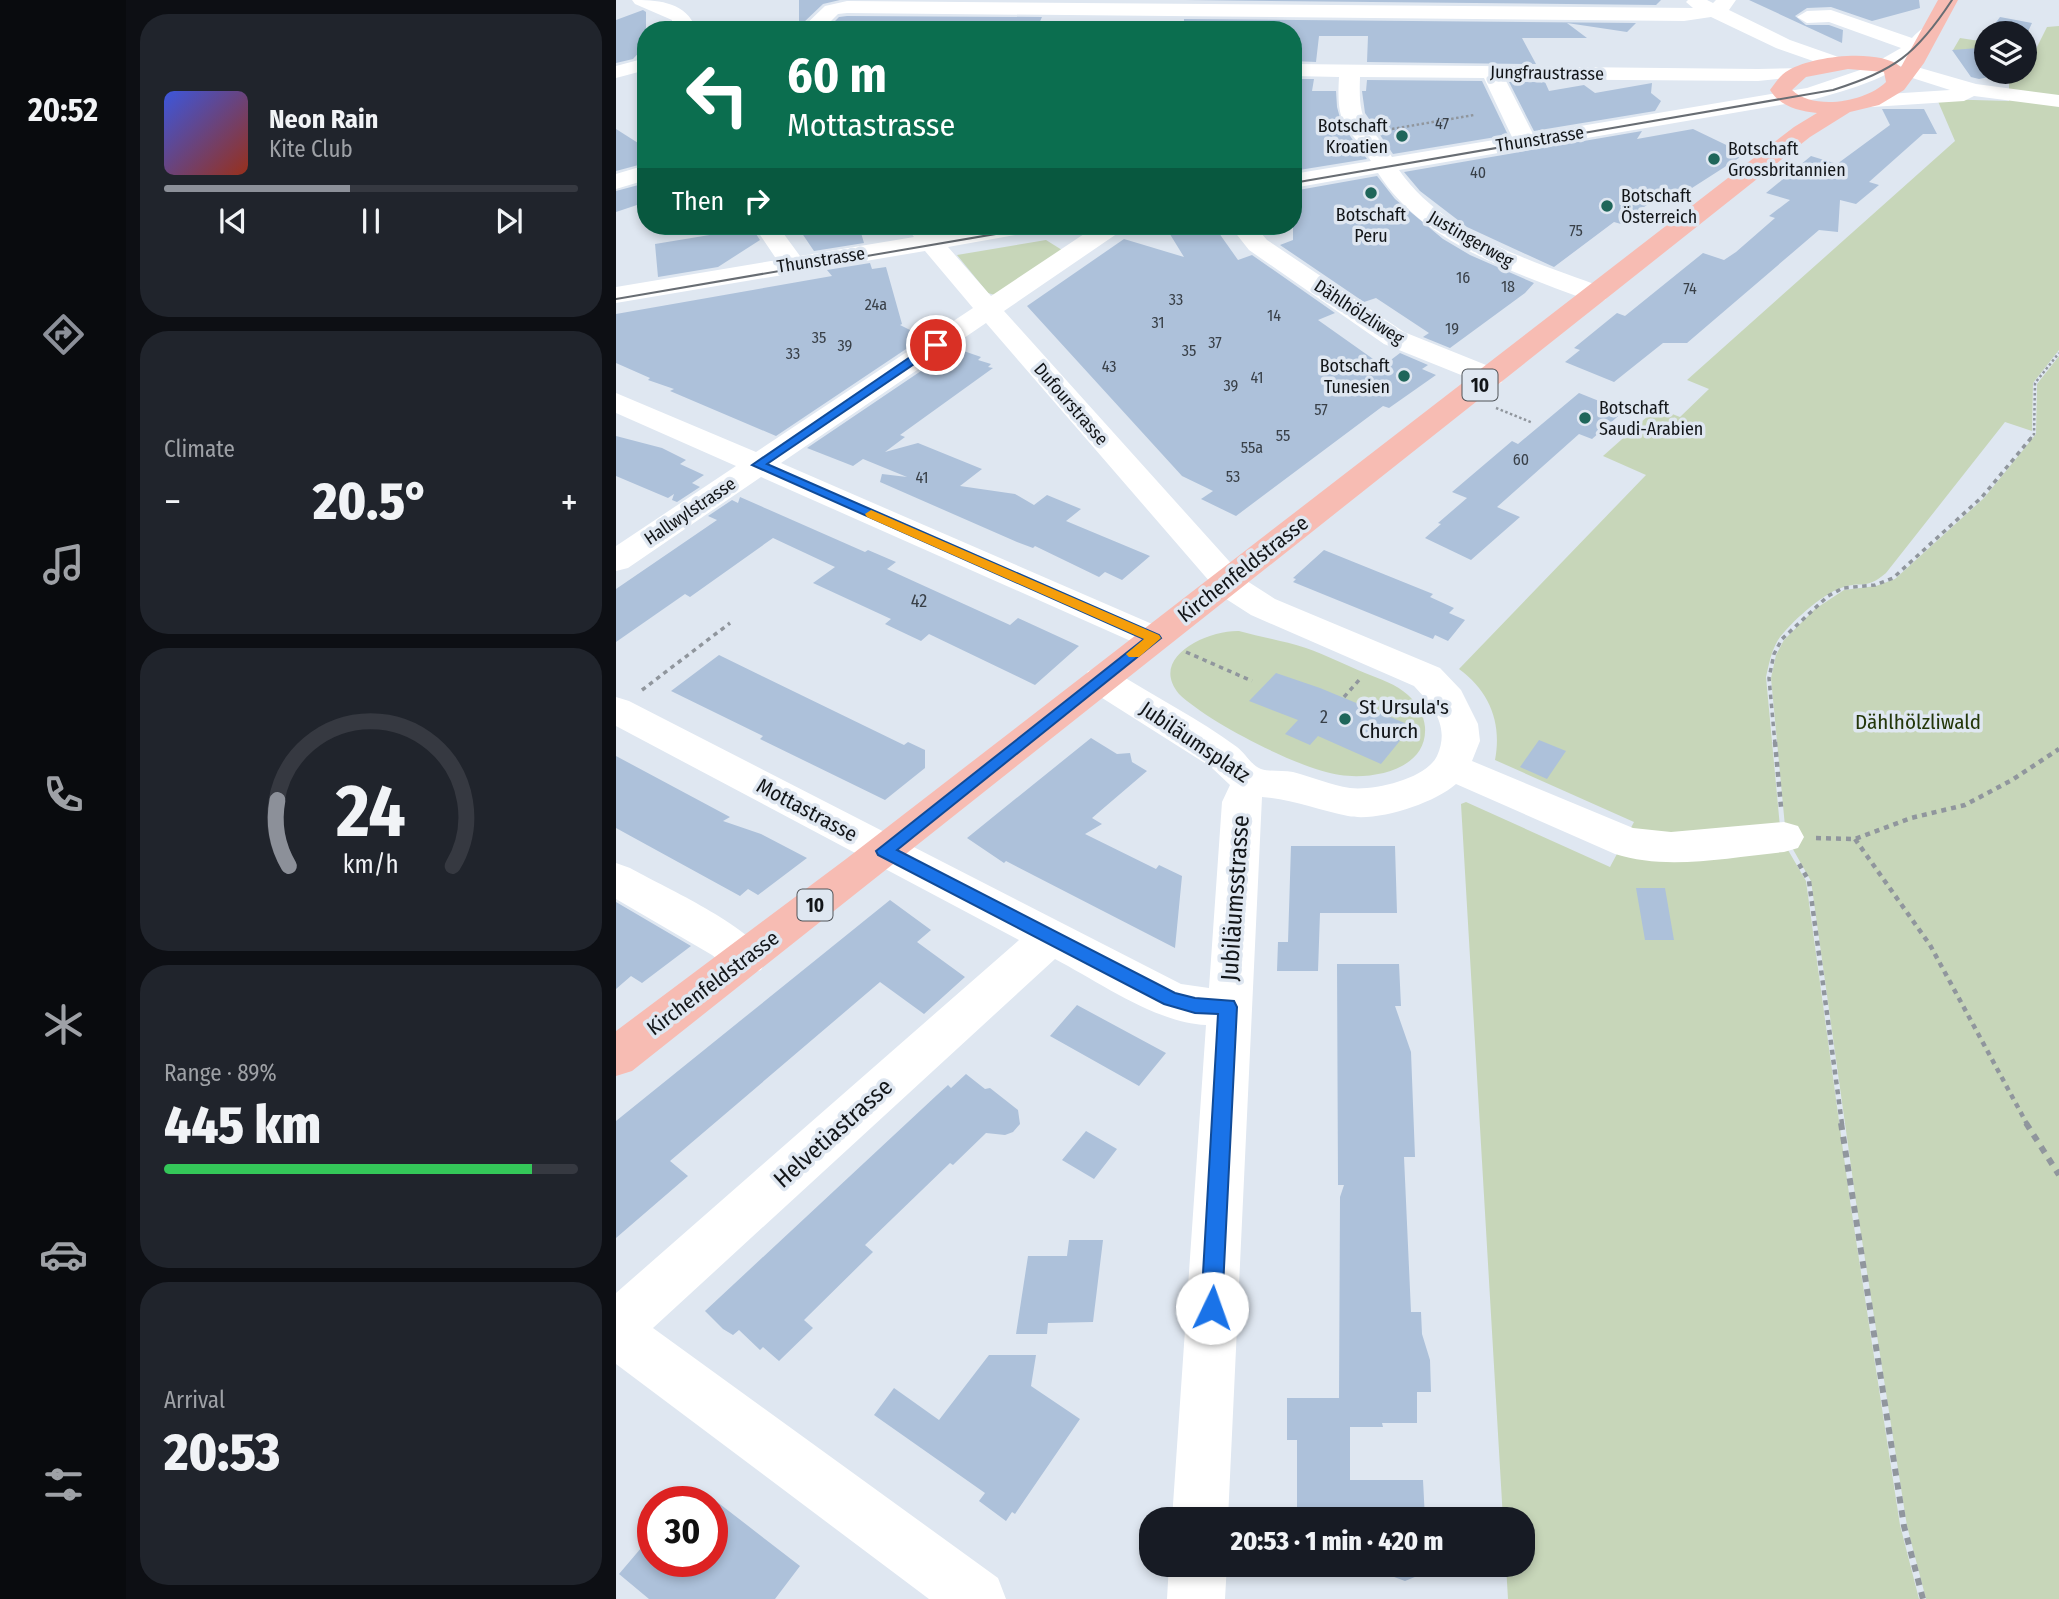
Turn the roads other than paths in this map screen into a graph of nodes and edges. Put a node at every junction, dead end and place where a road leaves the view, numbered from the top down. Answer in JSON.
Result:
{"nodes":[{"id":1,"x":642,"y":0,"type":"edge"},
{"id":2,"x":999,"y":0,"type":"edge"},
{"id":3,"x":1691,"y":0,"type":"edge"},
{"id":4,"x":1948,"y":0,"type":"edge"},
{"id":5,"x":1720,"y":5,"type":"edge"},
{"id":6,"x":1398,"y":6,"type":"edge"},
{"id":7,"x":1024,"y":8,"type":"junction"},
{"id":8,"x":1807,"y":17,"type":"dead end"},
{"id":9,"x":681,"y":21,"type":"edge"},
{"id":10,"x":820,"y":21,"type":"edge"},
{"id":11,"x":1064,"y":21,"type":"edge"},
{"id":12,"x":1928,"y":32,"type":"junction"},
{"id":13,"x":1783,"y":44,"type":"junction"},
{"id":14,"x":1909,"y":44,"type":"junction"},
{"id":15,"x":616,"y":59,"type":"edge"},
{"id":16,"x":637,"y":62,"type":"edge"},
{"id":17,"x":1864,"y":62,"type":"junction"},
{"id":18,"x":1840,"y":64,"type":"junction"},
{"id":19,"x":637,"y":66,"type":"edge"},
{"id":20,"x":1887,"y":66,"type":"junction"},
{"id":21,"x":1302,"y":70,"type":"edge"},
{"id":22,"x":1804,"y":70,"type":"junction"},
{"id":23,"x":1350,"y":71,"type":"junction"},
{"id":24,"x":616,"y":72,"type":"edge"},
{"id":25,"x":1491,"y":72,"type":"junction"},
{"id":26,"x":1904,"y":78,"type":"junction"},
{"id":27,"x":1999,"y":94,"type":"junction"},
{"id":28,"x":1786,"y":98,"type":"junction"},
{"id":29,"x":1872,"y":101,"type":"junction"},
{"id":30,"x":2059,"y":101,"type":"edge"},
{"id":31,"x":1805,"y":119,"type":"junction"},
{"id":32,"x":1525,"y":142,"type":"junction"},
{"id":33,"x":1385,"y":165,"type":"junction"},
{"id":34,"x":637,"y":175,"type":"edge"},
{"id":35,"x":1302,"y":179,"type":"edge"},
{"id":36,"x":616,"y":182,"type":"edge"},
{"id":37,"x":772,"y":235,"type":"edge"},
{"id":38,"x":920,"y":235,"type":"edge"},
{"id":39,"x":925,"y":235,"type":"edge"},
{"id":40,"x":1099,"y":235,"type":"edge"},
{"id":41,"x":1250,"y":235,"type":"edge"},
{"id":42,"x":793,"y":265,"type":"junction"},
{"id":43,"x":1596,"y":294,"type":"junction"},
{"id":44,"x":616,"y":295,"type":"edge"},
{"id":45,"x":988,"y":310,"type":"junction"},
{"id":46,"x":1488,"y":390,"type":"junction"},
{"id":47,"x":616,"y":402,"type":"edge"},
{"id":48,"x":758,"y":465,"type":"junction"},
{"id":49,"x":616,"y":561,"type":"edge"},
{"id":50,"x":1227,"y":582,"type":"junction"},
{"id":51,"x":1166,"y":643,"type":"junction"},
{"id":52,"x":1101,"y":680,"type":"junction"},
{"id":53,"x":625,"y":703,"type":"edge"},
{"id":54,"x":1451,"y":766,"type":"junction"},
{"id":55,"x":1242,"y":774,"type":"junction"},
{"id":56,"x":1784,"y":837,"type":"road end"},
{"id":57,"x":884,"y":851,"type":"junction"},
{"id":58,"x":616,"y":878,"type":"edge"},
{"id":59,"x":1050,"y":939,"type":"junction"},
{"id":60,"x":746,"y":958,"type":"junction"},
{"id":61,"x":1228,"y":1007,"type":"junction"},
{"id":62,"x":616,"y":1057,"type":"edge"},
{"id":63,"x":616,"y":1329,"type":"edge"},
{"id":64,"x":1201,"y":1507,"type":"edge"},
{"id":65,"x":1197,"y":1577,"type":"edge"},
{"id":66,"x":977,"y":1599,"type":"edge"},
{"id":67,"x":1196,"y":1599,"type":"edge"}],
"edges":[{"from":1,"to":9,"type":"street"},
{"from":2,"to":7,"type":"street"},
{"from":3,"to":5,"type":"street"},
{"from":4,"to":12,"type":"main road"},
{"from":5,"to":6,"type":"street"},
{"from":5,"to":13,"type":"street"},
{"from":6,"to":7,"type":"street"},
{"from":7,"to":10,"type":"street"},
{"from":7,"to":11,"type":"street"},
{"from":8,"to":14,"type":"street"},
{"from":12,"to":14,"type":"main road"},
{"from":12,"to":20,"type":"street","name":"Thunstrasse"},
{"from":12,"to":26,"type":"main road"},
{"from":13,"to":18,"type":"street"},
{"from":13,"to":22,"type":"street"},
{"from":14,"to":17,"type":"main road"},
{"from":15,"to":16,"type":"street"},
{"from":17,"to":18,"type":"main road"},
{"from":17,"to":20,"type":"main road"},
{"from":18,"to":22,"type":"main road"},
{"from":19,"to":24,"type":"street"},
{"from":20,"to":26,"type":"main road"},
{"from":20,"to":28,"type":"street","name":"Thunstrasse"},
{"from":21,"to":23,"type":"street","name":"Jungfraustrasse"},
{"from":22,"to":25,"type":"street","name":"Jungfraustrasse"},
{"from":22,"to":28,"type":"main road"},
{"from":23,"to":25,"type":"street","name":"Jungfraustrasse"},
{"from":23,"to":33,"type":"street","name":"Justingerweg"},
{"from":25,"to":32,"type":"street"},
{"from":26,"to":27,"type":"street"},
{"from":26,"to":29,"type":"main road"},
{"from":27,"to":29,"type":"street"},
{"from":27,"to":30,"type":"street"},
{"from":28,"to":31,"type":"main road"},
{"from":28,"to":32,"type":"street","name":"Thunstrasse"},
{"from":29,"to":31,"type":"main road","name":"Kirchenfeldstrasse","number":"10"},
{"from":31,"to":43,"type":"main road","name":"Kirchenfeldstrasse","number":"10"},
{"from":32,"to":33,"type":"street","name":"Thunstrasse"},
{"from":33,"to":35,"type":"street","name":"Thunstrasse"},
{"from":33,"to":43,"type":"street","name":"Justingerweg"},
{"from":34,"to":36,"type":"street"},
{"from":37,"to":42,"type":"street"},
{"from":38,"to":42,"type":"street","name":"Thunstrasse"},
{"from":39,"to":45,"type":"street","name":"Dufourstrasse"},
{"from":40,"to":45,"type":"street","name":"Hallwylstrasse"},
{"from":41,"to":46,"type":"street","name":"Dählhölzliweg"},
{"from":42,"to":44,"type":"street","name":"Thunstrasse"},
{"from":43,"to":46,"type":"main road","name":"Kirchenfeldstrasse","number":"10"},
{"from":45,"to":48,"type":"street","name":"Hallwylstrasse"},
{"from":45,"to":50,"type":"street","name":"Dufourstrasse"},
{"from":46,"to":50,"type":"main road","name":"Kirchenfeldstrasse","number":"10"},
{"from":47,"to":48,"type":"street"},
{"from":48,"to":49,"type":"street","name":"Hallwylstrasse"},
{"from":48,"to":51,"type":"street"},
{"from":50,"to":51,"type":"main road","name":"Kirchenfeldstrasse","number":"10"},
{"from":50,"to":54,"type":"street"},
{"from":51,"to":52,"type":"main road","name":"Kirchenfeldstrasse","number":"10"},
{"from":52,"to":55,"type":"street","name":"Jubiläumsplatz"},
{"from":52,"to":57,"type":"main road","name":"Kirchenfeldstrasse","number":"10"},
{"from":53,"to":57,"type":"street","name":"Mottastrasse"},
{"from":54,"to":55,"type":"street","name":"Jubiläumsplatz"},
{"from":54,"to":56,"type":"street"},
{"from":55,"to":61,"type":"street","name":"Jubiläumsstrasse"},
{"from":57,"to":59,"type":"street","name":"Mottastrasse"},
{"from":57,"to":60,"type":"main road","name":"Kirchenfeldstrasse","number":"10"},
{"from":58,"to":60,"type":"street"},
{"from":59,"to":61,"type":"street","name":"Mottastrasse"},
{"from":59,"to":63,"type":"street","name":"Helvetiastrasse"},
{"from":60,"to":62,"type":"main road","name":"Kirchenfeldstrasse","number":"10"},
{"from":61,"to":64,"type":"street","name":"Jubiläumsstrasse"},
{"from":63,"to":66,"type":"street","name":"Helvetiastrasse"},
{"from":65,"to":67,"type":"street"}]}
